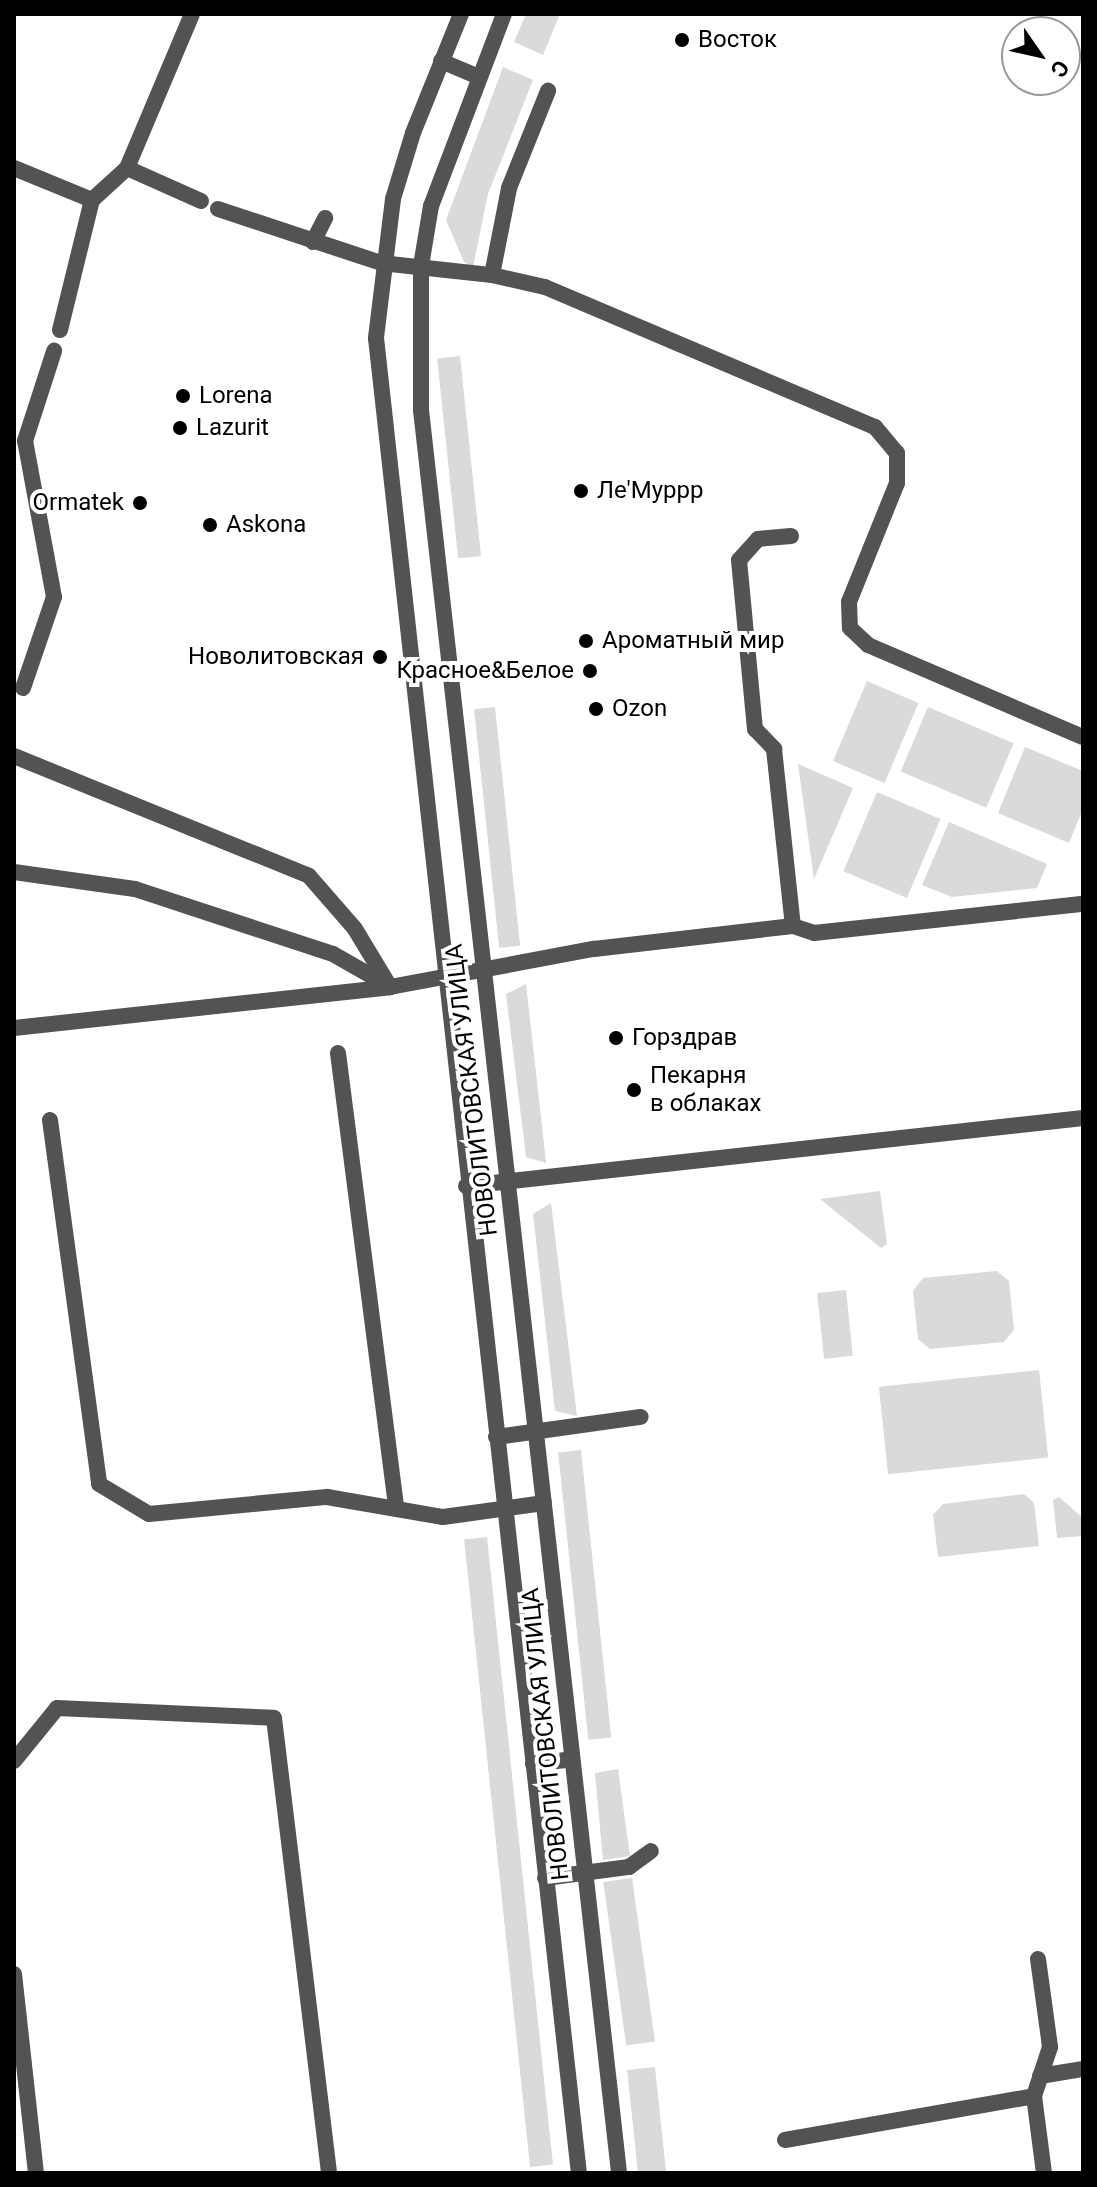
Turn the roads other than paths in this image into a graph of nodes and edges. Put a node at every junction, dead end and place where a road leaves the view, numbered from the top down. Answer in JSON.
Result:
{"nodes":[{"id":1,"x":192,"y":14,"type":"edge"},
{"id":2,"x":461,"y":14,"type":"edge"},
{"id":3,"x":504,"y":14,"type":"edge"},
{"id":4,"x":441,"y":61,"type":"junction"},
{"id":5,"x":477,"y":76,"type":"junction"},
{"id":6,"x":548,"y":91,"type":"dead end"},
{"id":7,"x":14,"y":168,"type":"edge"},
{"id":8,"x":127,"y":168,"type":"junction"},
{"id":9,"x":92,"y":200,"type":"junction"},
{"id":10,"x":201,"y":201,"type":"dead end"},
{"id":11,"x":218,"y":209,"type":"dead end"},
{"id":12,"x":325,"y":218,"type":"dead end"},
{"id":13,"x":313,"y":242,"type":"junction"},
{"id":14,"x":381,"y":263,"type":"junction"},
{"id":15,"x":421,"y":266,"type":"junction"},
{"id":16,"x":492,"y":275,"type":"junction"},
{"id":17,"x":60,"y":330,"type":"dead end"},
{"id":18,"x":54,"y":351,"type":"dead end"},
{"id":19,"x":791,"y":536,"type":"dead end"},
{"id":20,"x":23,"y":688,"type":"dead end"},
{"id":21,"x":1083,"y":737,"type":"edge"},
{"id":22,"x":14,"y":756,"type":"edge"},
{"id":23,"x":14,"y":872,"type":"edge"},
{"id":24,"x":1083,"y":904,"type":"edge"},
{"id":25,"x":793,"y":926,"type":"junction"},
{"id":26,"x":481,"y":968,"type":"junction"},
{"id":27,"x":443,"y":976,"type":"junction"},
{"id":28,"x":390,"y":987,"type":"junction"},
{"id":29,"x":14,"y":1028,"type":"edge"},
{"id":30,"x":338,"y":1053,"type":"dead end"},
{"id":31,"x":1083,"y":1118,"type":"edge"},
{"id":32,"x":50,"y":1120,"type":"dead end"},
{"id":33,"x":507,"y":1180,"type":"junction"},
{"id":34,"x":466,"y":1186,"type":"junction"},
{"id":35,"x":641,"y":1417,"type":"dead end"},
{"id":36,"x":535,"y":1431,"type":"junction"},
{"id":37,"x":496,"y":1437,"type":"junction"},
{"id":38,"x":544,"y":1503,"type":"junction"},
{"id":39,"x":396,"y":1508,"type":"junction"},
{"id":40,"x":504,"y":1508,"type":"junction"},
{"id":41,"x":572,"y":1759,"type":"junction"},
{"id":42,"x":14,"y":1761,"type":"edge"},
{"id":43,"x":533,"y":1764,"type":"junction"},
{"id":44,"x":651,"y":1851,"type":"dead end"},
{"id":45,"x":585,"y":1873,"type":"junction"},
{"id":46,"x":545,"y":1878,"type":"junction"},
{"id":47,"x":1038,"y":1959,"type":"dead end"},
{"id":48,"x":14,"y":1974,"type":"edge"},
{"id":49,"x":1083,"y":2069,"type":"edge"},
{"id":50,"x":1040,"y":2076,"type":"junction"},
{"id":51,"x":1034,"y":2096,"type":"junction"},
{"id":52,"x":785,"y":2140,"type":"dead end"},
{"id":53,"x":36,"y":2173,"type":"edge"},
{"id":54,"x":329,"y":2173,"type":"edge"},
{"id":55,"x":579,"y":2173,"type":"edge"},
{"id":56,"x":612,"y":2173,"type":"edge"},
{"id":57,"x":618,"y":2173,"type":"edge"},
{"id":58,"x":1044,"y":2173,"type":"edge"}],
"edges":[{"from":1,"to":8,"type":"street"},
{"from":2,"to":4,"type":"street","name":"НОВОЛИТОВСКАЯ УЛИЦА"},
{"from":3,"to":5,"type":"street","name":"НОВОЛИТОВСКАЯ УЛИЦА"},
{"from":4,"to":5,"type":"street"},
{"from":4,"to":14,"type":"street","name":"НОВОЛИТОВСКАЯ УЛИЦА"},
{"from":5,"to":15,"type":"street","name":"НОВОЛИТОВСКАЯ УЛИЦА"},
{"from":6,"to":16,"type":"street"},
{"from":7,"to":9,"type":"street"},
{"from":8,"to":9,"type":"street"},
{"from":8,"to":10,"type":"street"},
{"from":9,"to":17,"type":"street"},
{"from":11,"to":13,"type":"street"},
{"from":12,"to":13,"type":"street"},
{"from":13,"to":14,"type":"street"},
{"from":14,"to":15,"type":"street"},
{"from":14,"to":27,"type":"street","name":"НОВОЛИТОВСКАЯ УЛИЦА"},
{"from":15,"to":16,"type":"street"},
{"from":15,"to":26,"type":"street","name":"НОВОЛИТОВСКАЯ УЛИЦА"},
{"from":16,"to":21,"type":"street"},
{"from":18,"to":20,"type":"street"},
{"from":19,"to":25,"type":"street"},
{"from":22,"to":28,"type":"street"},
{"from":23,"to":28,"type":"street"},
{"from":24,"to":25,"type":"street"},
{"from":25,"to":26,"type":"street"},
{"from":26,"to":27,"type":"street"},
{"from":26,"to":33,"type":"street","name":"НОВОЛИТОВСКАЯ УЛИЦА"},
{"from":27,"to":28,"type":"street"},
{"from":27,"to":34,"type":"street","name":"НОВОЛИТОВСКАЯ УЛИЦА"},
{"from":28,"to":29,"type":"street"},
{"from":30,"to":39,"type":"street"},
{"from":31,"to":33,"type":"street"},
{"from":32,"to":39,"type":"street"},
{"from":33,"to":34,"type":"street"},
{"from":33,"to":36,"type":"street","name":"НОВОЛИТОВСКАЯ УЛИЦА"},
{"from":34,"to":37,"type":"street","name":"НОВОЛИТОВСКАЯ УЛИЦА"},
{"from":35,"to":36,"type":"street"},
{"from":36,"to":37,"type":"street"},
{"from":36,"to":38,"type":"street","name":"НОВОЛИТОВСКАЯ УЛИЦА"},
{"from":37,"to":40,"type":"street","name":"НОВОЛИТОВСКАЯ УЛИЦА"},
{"from":38,"to":40,"type":"street"},
{"from":38,"to":41,"type":"street","name":"НОВОЛИТОВСКАЯ УЛИЦА"},
{"from":39,"to":40,"type":"street"},
{"from":40,"to":43,"type":"street","name":"НОВОЛИТОВСКАЯ УЛИЦА"},
{"from":41,"to":43,"type":"street"},
{"from":41,"to":45,"type":"street","name":"НОВОЛИТОВСКАЯ УЛИЦА"},
{"from":42,"to":54,"type":"street"},
{"from":43,"to":46,"type":"street","name":"НОВОЛИТОВСКАЯ УЛИЦА"},
{"from":44,"to":45,"type":"street"},
{"from":45,"to":46,"type":"street"},
{"from":45,"to":57,"type":"street","name":"НОВОЛИТОВСКАЯ УЛИЦА"},
{"from":46,"to":55,"type":"street","name":"НОВОЛИТОВСКАЯ УЛИЦА"},
{"from":47,"to":50,"type":"street"},
{"from":48,"to":53,"type":"street"},
{"from":49,"to":50,"type":"street"},
{"from":50,"to":51,"type":"street"},
{"from":51,"to":52,"type":"street"},
{"from":51,"to":58,"type":"street"},
{"from":56,"to":57,"type":"street"}]}
